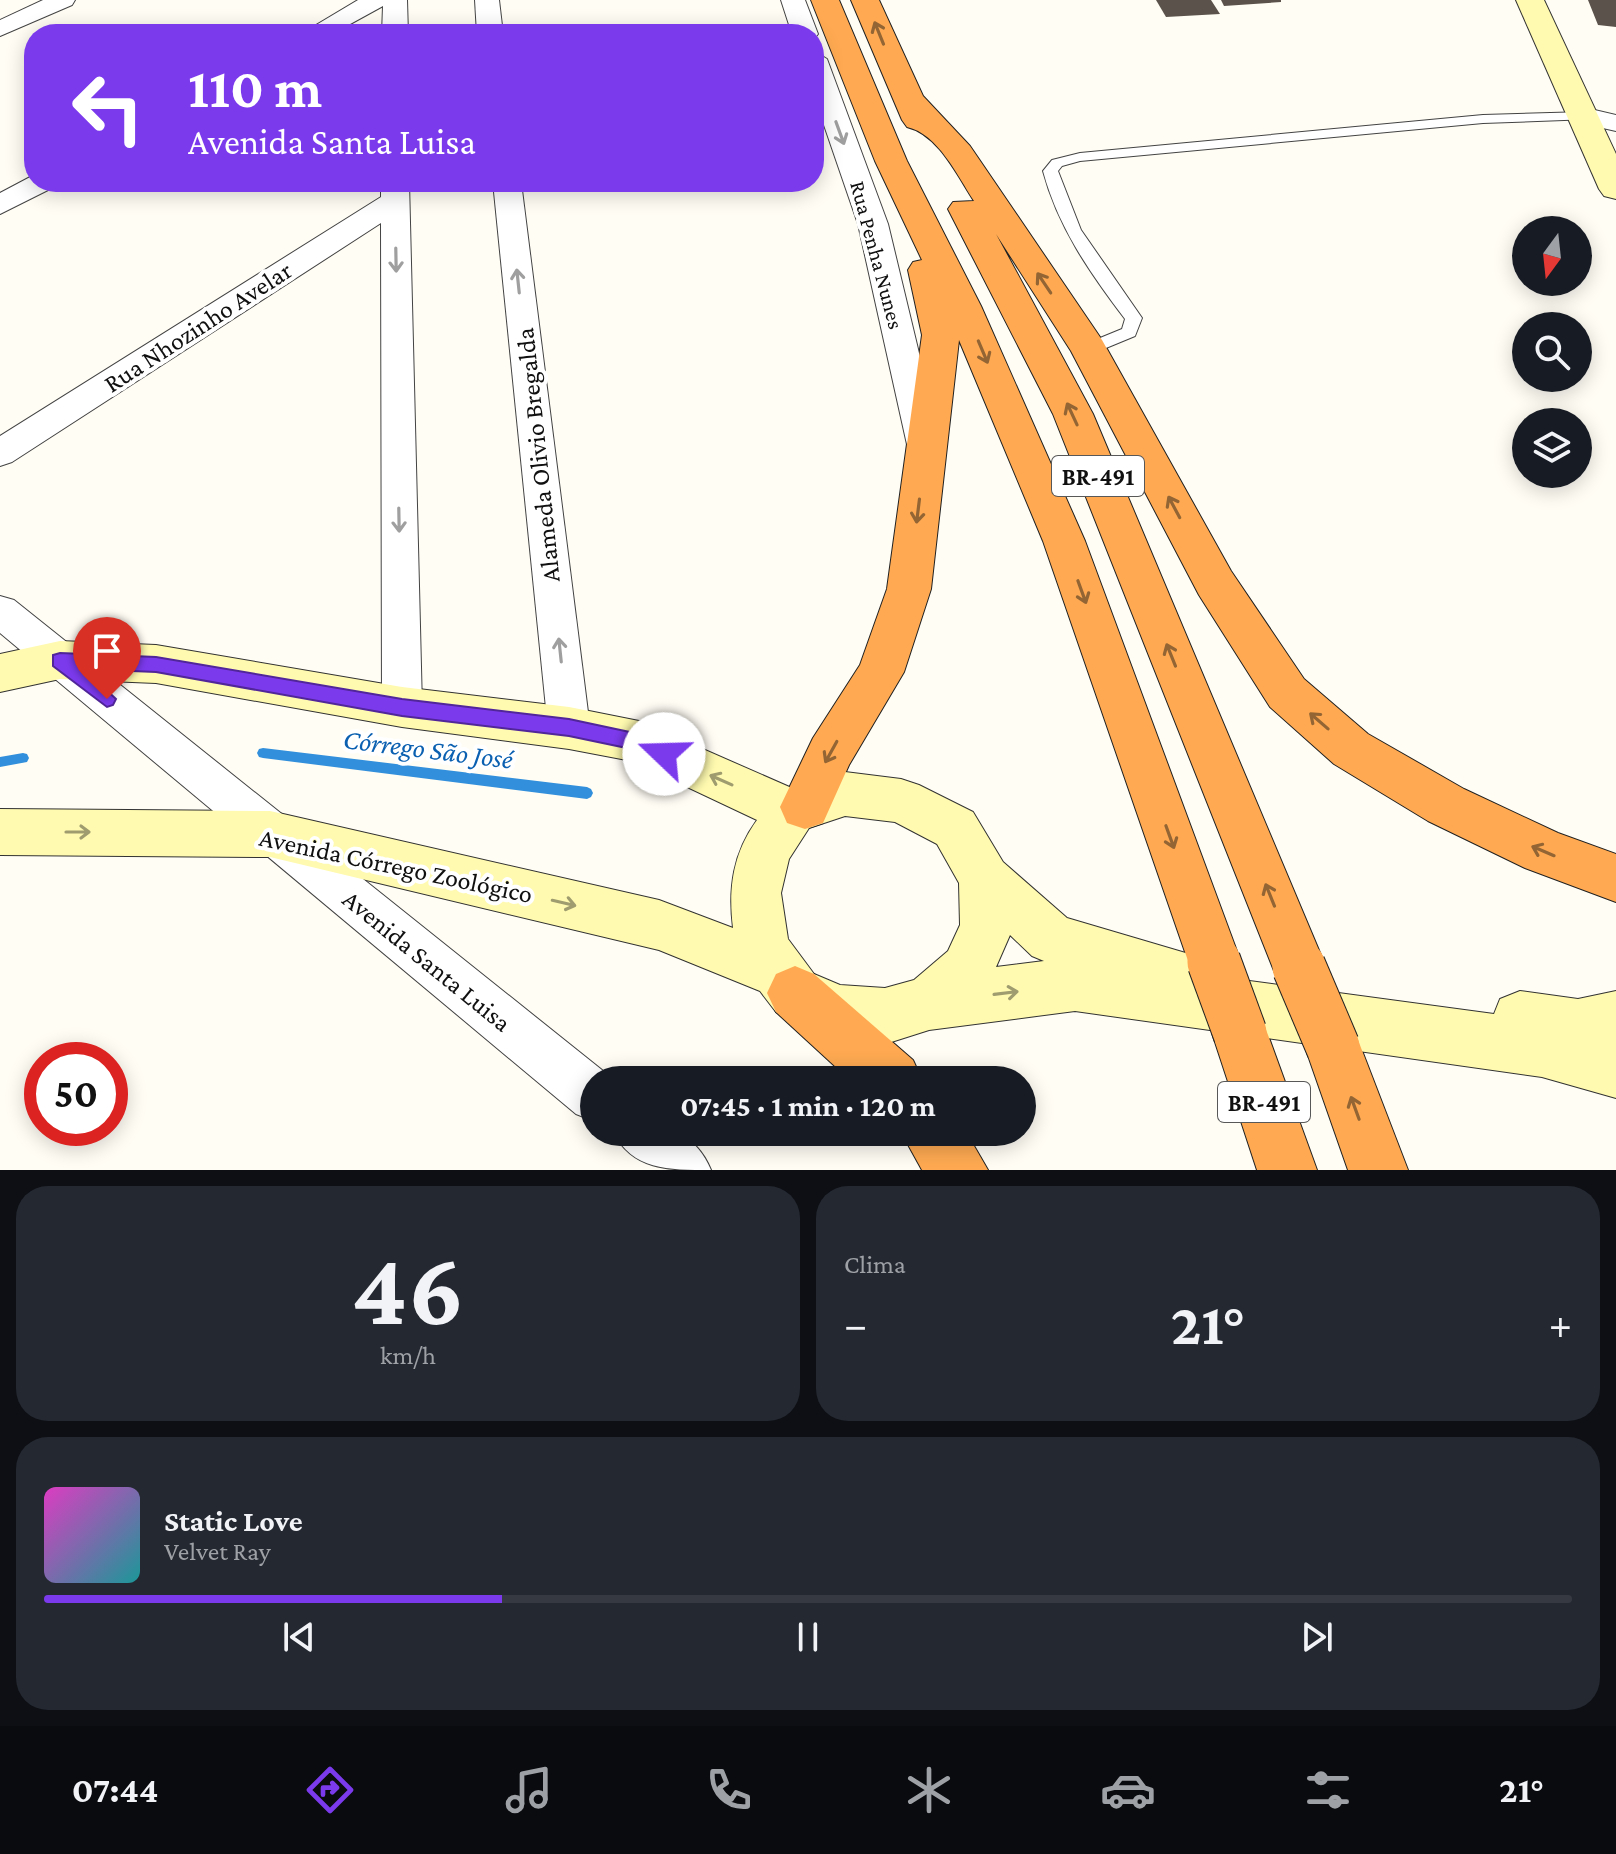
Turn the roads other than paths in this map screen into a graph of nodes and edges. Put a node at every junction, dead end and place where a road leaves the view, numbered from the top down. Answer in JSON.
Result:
{"nodes":[{"id":1,"x":63,"y":0,"type":"edge"},
{"id":2,"x":376,"y":0,"type":"edge"},
{"id":3,"x":395,"y":0,"type":"edge"},
{"id":4,"x":487,"y":0,"type":"edge"},
{"id":5,"x":793,"y":0,"type":"edge"},
{"id":6,"x":825,"y":0,"type":"edge"},
{"id":7,"x":865,"y":0,"type":"edge"},
{"id":8,"x":1530,"y":0,"type":"edge"},
{"id":9,"x":332,"y":24,"type":"edge"},
{"id":10,"x":395,"y":24,"type":"edge"},
{"id":11,"x":489,"y":24,"type":"edge"},
{"id":12,"x":801,"y":24,"type":"edge"},
{"id":13,"x":0,"y":29,"type":"edge"},
{"id":14,"x":824,"y":87,"type":"edge"},
{"id":15,"x":905,"y":95,"type":"junction"},
{"id":16,"x":1586,"y":116,"type":"junction"},
{"id":17,"x":1616,"y":123,"type":"edge"},
{"id":18,"x":891,"y":161,"type":"junction"},
{"id":19,"x":1616,"y":189,"type":"edge"},
{"id":20,"x":24,"y":192,"type":"edge"},
{"id":21,"x":393,"y":192,"type":"edge"},
{"id":22,"x":395,"y":192,"type":"edge"},
{"id":23,"x":508,"y":192,"type":"edge"},
{"id":24,"x":0,"y":205,"type":"edge"},
{"id":25,"x":1089,"y":349,"type":"junction"},
{"id":26,"x":0,"y":453,"type":"edge"},
{"id":27,"x":926,"y":454,"type":"junction"},
{"id":28,"x":0,"y":611,"type":"edge"},
{"id":29,"x":60,"y":660,"type":"junction"},
{"id":30,"x":0,"y":673,"type":"edge"},
{"id":31,"x":402,"y":707,"type":"junction"},
{"id":32,"x":569,"y":728,"type":"junction"},
{"id":33,"x":799,"y":810,"type":"junction"},
{"id":34,"x":0,"y":832,"type":"edge"},
{"id":35,"x":270,"y":834,"type":"junction"},
{"id":36,"x":1616,"y":878,"type":"edge"},
{"id":37,"x":985,"y":879,"type":"junction"},
{"id":38,"x":787,"y":982,"type":"junction"},
{"id":39,"x":929,"y":1003,"type":"junction"},
{"id":40,"x":1616,"y":1019,"type":"edge"},
{"id":41,"x":878,"y":1066,"type":"edge"},
{"id":42,"x":1616,"y":1069,"type":"edge"},
{"id":43,"x":580,"y":1085,"type":"edge"},
{"id":44,"x":655,"y":1146,"type":"edge"},
{"id":45,"x":940,"y":1146,"type":"edge"},
{"id":46,"x":685,"y":1170,"type":"edge"},
{"id":47,"x":958,"y":1170,"type":"edge"},
{"id":48,"x":1287,"y":1170,"type":"edge"},
{"id":49,"x":1378,"y":1170,"type":"edge"}],
"edges":[{"from":1,"to":13,"type":"street"},
{"from":2,"to":9,"type":"street"},
{"from":3,"to":10,"type":"street"},
{"from":4,"to":11,"type":"street"},
{"from":5,"to":12,"type":"street"},
{"from":6,"to":18,"type":"highway","number":"BR-491"},
{"from":15,"to":7,"type":"highway","number":"BR-491","one_way":true},
{"from":8,"to":16,"type":"main road"},
{"from":14,"to":27,"type":"street","name":"Rua Penha Nunes","one_way":true},
{"from":25,"to":15,"type":"highway","one_way":true},
{"from":49,"to":15,"type":"highway","number":"BR-491","one_way":true,"bridge":true},
{"from":16,"to":17,"type":"street"},
{"from":16,"to":19,"type":"main road"},
{"from":16,"to":25,"type":"lane"},
{"from":18,"to":27,"type":"highway"},
{"from":18,"to":48,"type":"highway","number":"BR-491","one_way":true,"bridge":true},
{"from":20,"to":24,"type":"street"},
{"from":21,"to":26,"type":"street","name":"Rua Nhozinho Avelar"},
{"from":22,"to":31,"type":"street","one_way":true},
{"from":32,"to":23,"type":"street","name":"Alameda Olivio Bregalda","one_way":true},
{"from":36,"to":25,"type":"highway","one_way":true},
{"from":27,"to":33,"type":"highway","one_way":true},
{"from":28,"to":29,"type":"street","name":"Avenida Santa Luisa"},
{"from":29,"to":30,"type":"main road"},
{"from":29,"to":31,"type":"main road"},
{"from":29,"to":35,"type":"street","name":"Avenida Santa Luisa"},
{"from":31,"to":32,"type":"main road"},
{"from":33,"to":32,"type":"main road","one_way":true},
{"from":33,"to":37,"type":"main road"},
{"from":33,"to":38,"type":"main road"},
{"from":34,"to":35,"type":"main road","name":"Avenida Córrego Zoológico","one_way":true},
{"from":35,"to":38,"type":"main road","name":"Avenida Córrego Zoológico","one_way":true},
{"from":35,"to":43,"type":"street","name":"Avenida Santa Luisa"},
{"from":37,"to":39,"type":"main road"},
{"from":37,"to":40,"type":"main road"},
{"from":38,"to":39,"type":"main road"},
{"from":38,"to":41,"type":"highway"},
{"from":39,"to":42,"type":"main road","one_way":true},
{"from":44,"to":46,"type":"street"},
{"from":45,"to":47,"type":"highway"}]}
